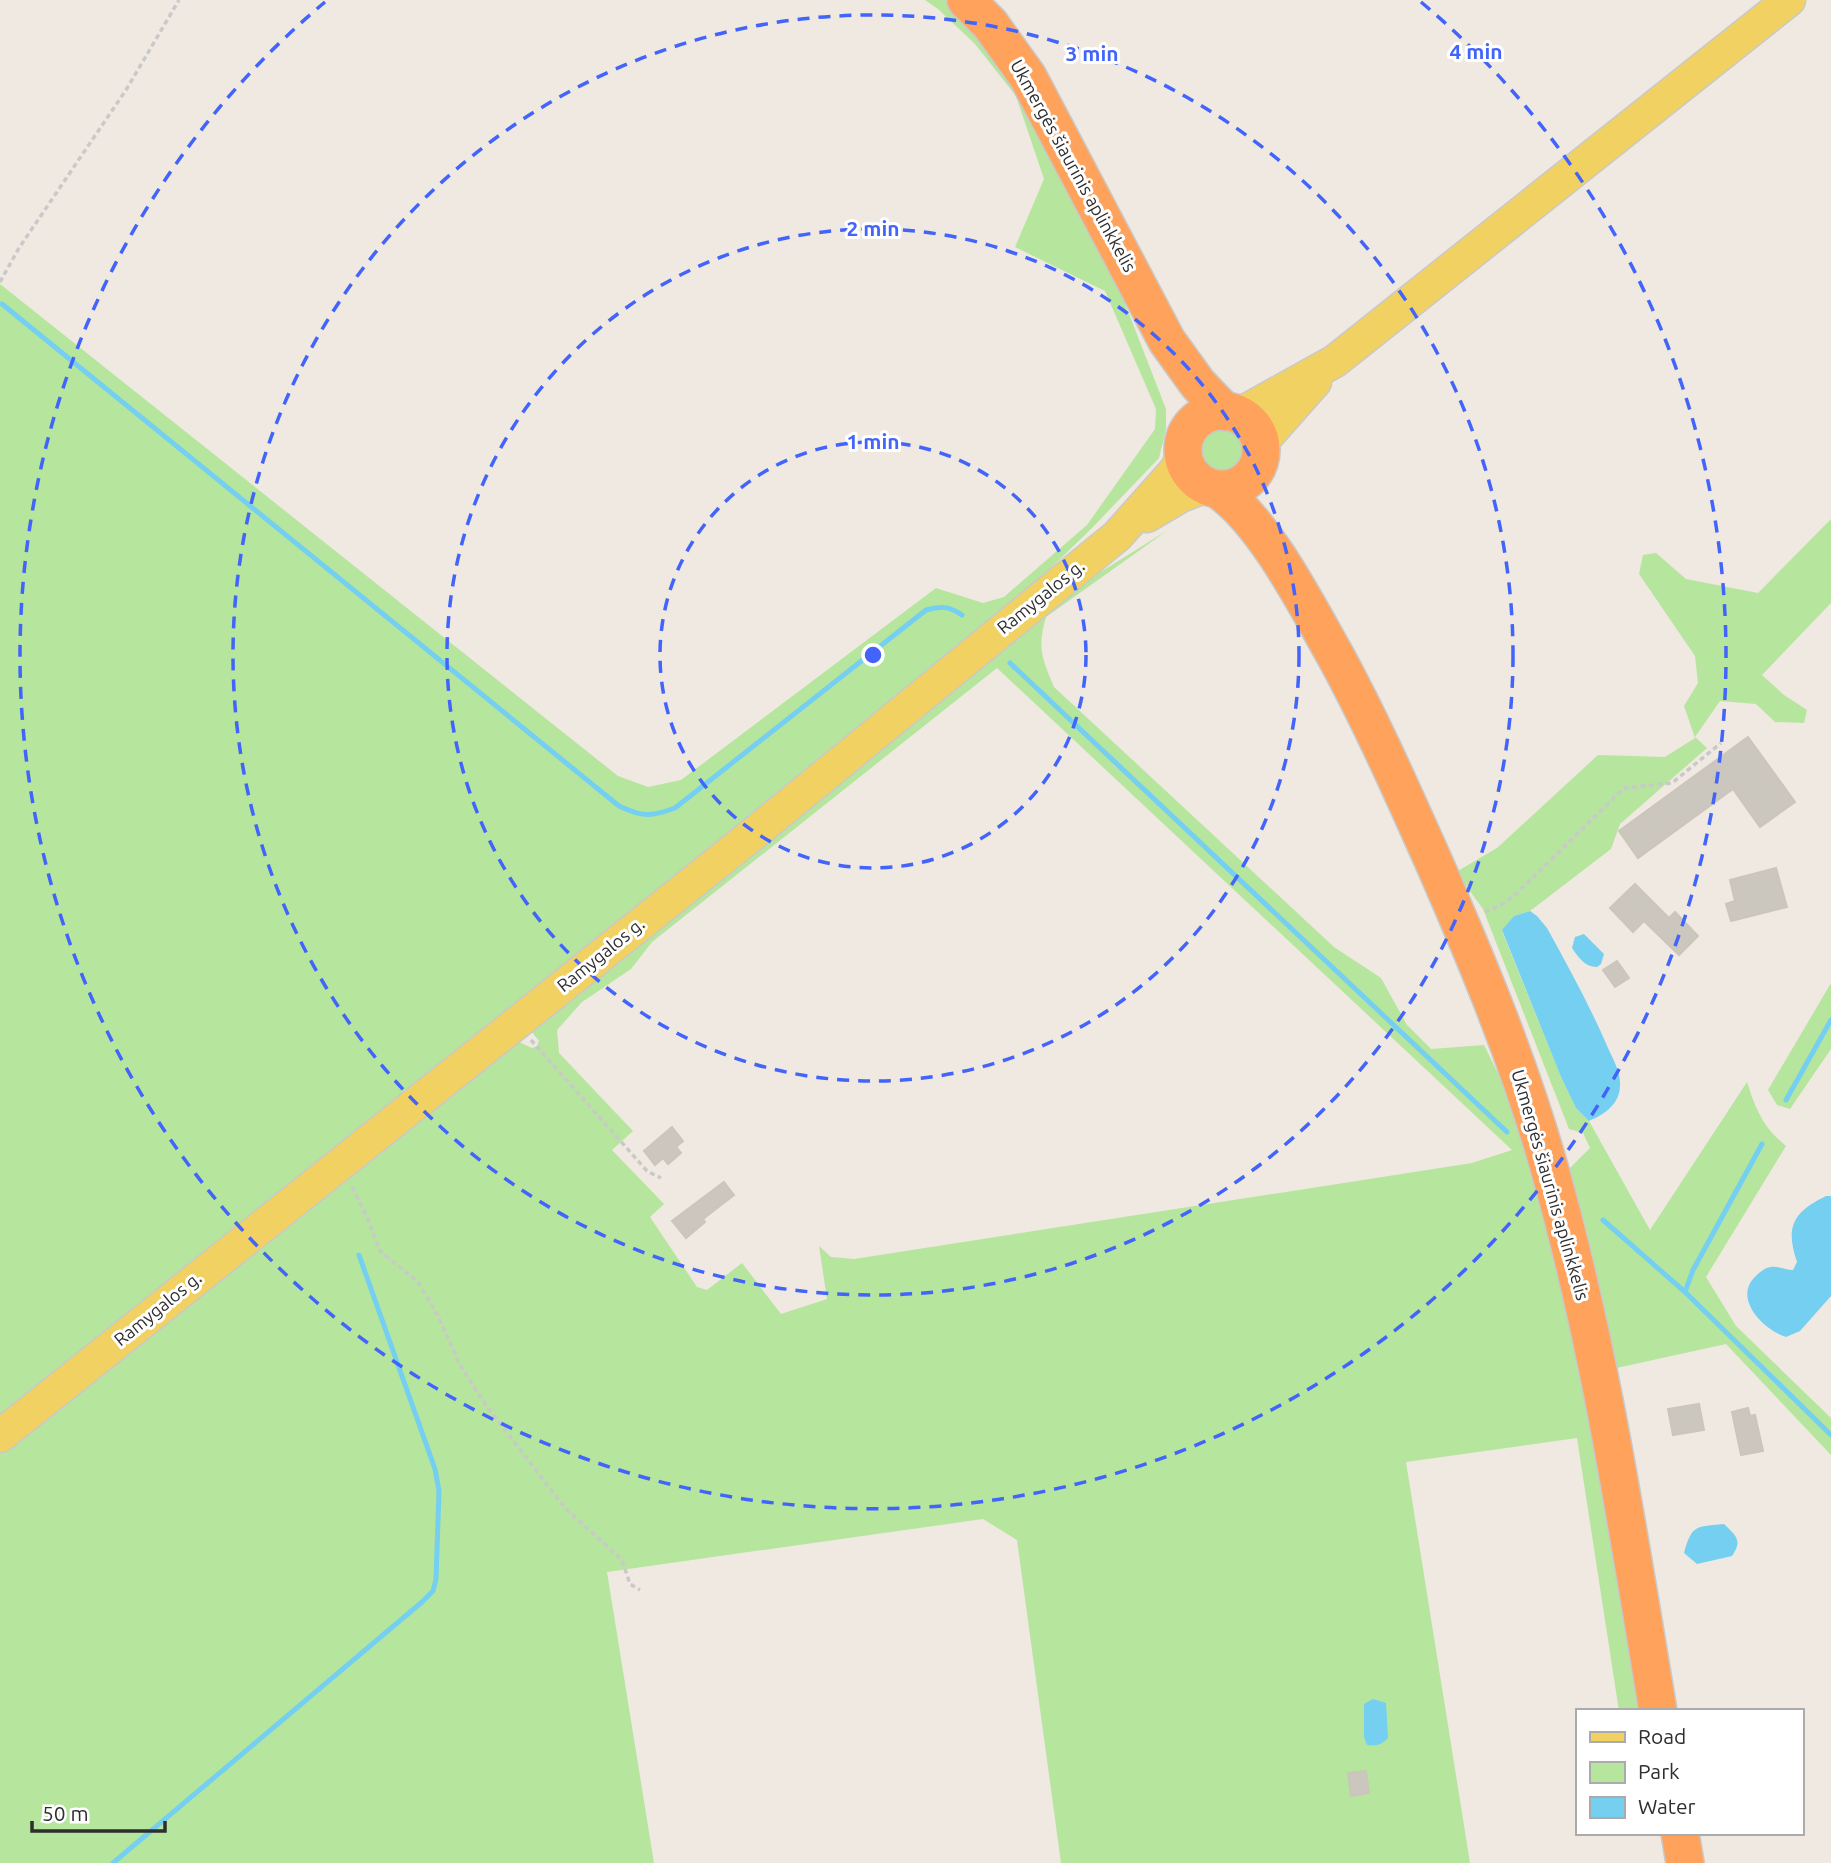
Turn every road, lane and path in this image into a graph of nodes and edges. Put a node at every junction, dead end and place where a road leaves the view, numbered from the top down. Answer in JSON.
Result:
{"nodes":[{"id":1,"x":179,"y":0,"type":"edge"},
{"id":2,"x":966,"y":0,"type":"edge"},
{"id":3,"x":1789,"y":0,"type":"edge"},
{"id":4,"x":0,"y":282,"type":"edge"},
{"id":5,"x":1167,"y":341,"type":"junction"},
{"id":6,"x":1335,"y":361,"type":"junction"},
{"id":7,"x":1231,"y":413,"type":"junction"},
{"id":8,"x":1187,"y":442,"type":"junction"},
{"id":9,"x":1257,"y":458,"type":"junction"},
{"id":10,"x":1212,"y":487,"type":"junction"},
{"id":11,"x":1116,"y":536,"type":"junction"},
{"id":12,"x":1291,"y":578,"type":"junction"},
{"id":13,"x":1721,"y":743,"type":"dead end"},
{"id":14,"x":1460,"y":922,"type":"junction"},
{"id":15,"x":515,"y":1024,"type":"junction"},
{"id":16,"x":340,"y":1163,"type":"junction"},
{"id":17,"x":661,"y":1178,"type":"dead end"},
{"id":18,"x":0,"y":1436,"type":"edge"},
{"id":19,"x":640,"y":1590,"type":"dead end"},
{"id":20,"x":1658,"y":1709,"type":"edge"},
{"id":21,"x":1680,"y":1835,"type":"edge"},
{"id":22,"x":1685,"y":1863,"type":"edge"}],
"edges":[{"from":1,"to":4,"type":"path"},
{"from":2,"to":5,"type":"highway","name":"Ukmergės šiaurinis aplinkkelis"},
{"from":3,"to":6,"type":"main road"},
{"from":5,"to":7,"type":"highway","name":"Ukmergės šiaurinis aplinkkelis"},
{"from":5,"to":8,"type":"highway","name":"Ukmergės šiaurinis aplinkkelis"},
{"from":6,"to":7,"type":"main road"},
{"from":6,"to":9,"type":"main road"},
{"from":7,"to":8,"type":"highway"},
{"from":7,"to":9,"type":"highway"},
{"from":8,"to":10,"type":"highway"},
{"from":8,"to":11,"type":"main road","name":"Ramygalos g."},
{"from":9,"to":10,"type":"highway"},
{"from":9,"to":12,"type":"highway","name":"Ukmergės šiaurinis aplinkkelis"},
{"from":10,"to":11,"type":"main road"},
{"from":10,"to":12,"type":"highway","name":"Ukmergės šiaurinis aplinkkelis"},
{"from":11,"to":15,"type":"main road","name":"Ramygalos g."},
{"from":12,"to":14,"type":"highway","name":"Ukmergės šiaurinis aplinkkelis"},
{"from":13,"to":14,"type":"path"},
{"from":14,"to":20,"type":"highway","name":"Ukmergės šiaurinis aplinkkelis"},
{"from":15,"to":16,"type":"main road","name":"Ramygalos g."},
{"from":15,"to":17,"type":"path"},
{"from":16,"to":18,"type":"main road","name":"Ramygalos g."},
{"from":16,"to":19,"type":"path"},
{"from":21,"to":22,"type":"highway"}]}
